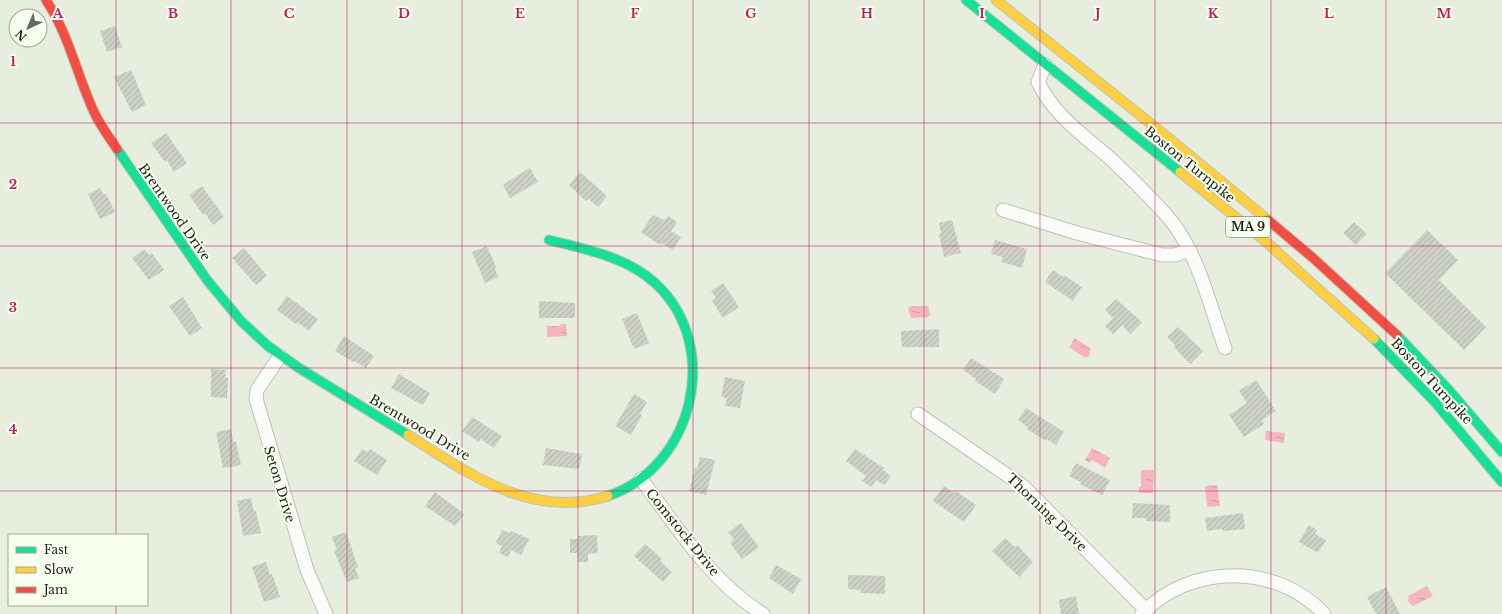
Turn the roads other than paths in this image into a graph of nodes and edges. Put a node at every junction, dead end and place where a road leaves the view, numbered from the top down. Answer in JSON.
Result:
{"nodes":[{"id":1,"x":46,"y":0,"type":"edge"},
{"id":2,"x":966,"y":0,"type":"edge"},
{"id":3,"x":996,"y":0,"type":"edge"},
{"id":4,"x":1045,"y":65,"type":"junction"},
{"id":5,"x":1003,"y":210,"type":"dead end"},
{"id":6,"x":549,"y":240,"type":"dead end"},
{"id":7,"x":1190,"y":250,"type":"junction"},
{"id":8,"x":1225,"y":348,"type":"dead end"},
{"id":9,"x":280,"y":356,"type":"junction"},
{"id":10,"x":918,"y":414,"type":"dead end"},
{"id":11,"x":1502,"y":452,"type":"edge"},
{"id":12,"x":641,"y":479,"type":"junction"},
{"id":13,"x":1502,"y":482,"type":"edge"},
{"id":14,"x":1144,"y":612,"type":"edge"},
{"id":15,"x":326,"y":614,"type":"edge"},
{"id":16,"x":763,"y":614,"type":"edge"},
{"id":17,"x":1324,"y":614,"type":"edge"}],
"edges":[{"from":1,"to":9,"type":"main road","name":"Brentwood Drive"},
{"from":2,"to":4,"type":"main road","name":"Boston Turnpike","number":"MA 9"},
{"from":3,"to":11,"type":"main road","name":"Boston Turnpike","number":"MA 9"},
{"from":4,"to":7,"type":"street"},
{"from":4,"to":13,"type":"main road","name":"Boston Turnpike","number":"MA 9"},
{"from":5,"to":7,"type":"street"},
{"from":6,"to":12,"type":"main road","name":"Brentwood Drive"},
{"from":7,"to":8,"type":"street"},
{"from":9,"to":12,"type":"main road","name":"Brentwood Drive"},
{"from":9,"to":15,"type":"street","name":"Seton Drive"},
{"from":10,"to":14,"type":"street","name":"Thorning Drive"},
{"from":12,"to":16,"type":"street","name":"Comstock Drive"},
{"from":14,"to":17,"type":"street"}]}
